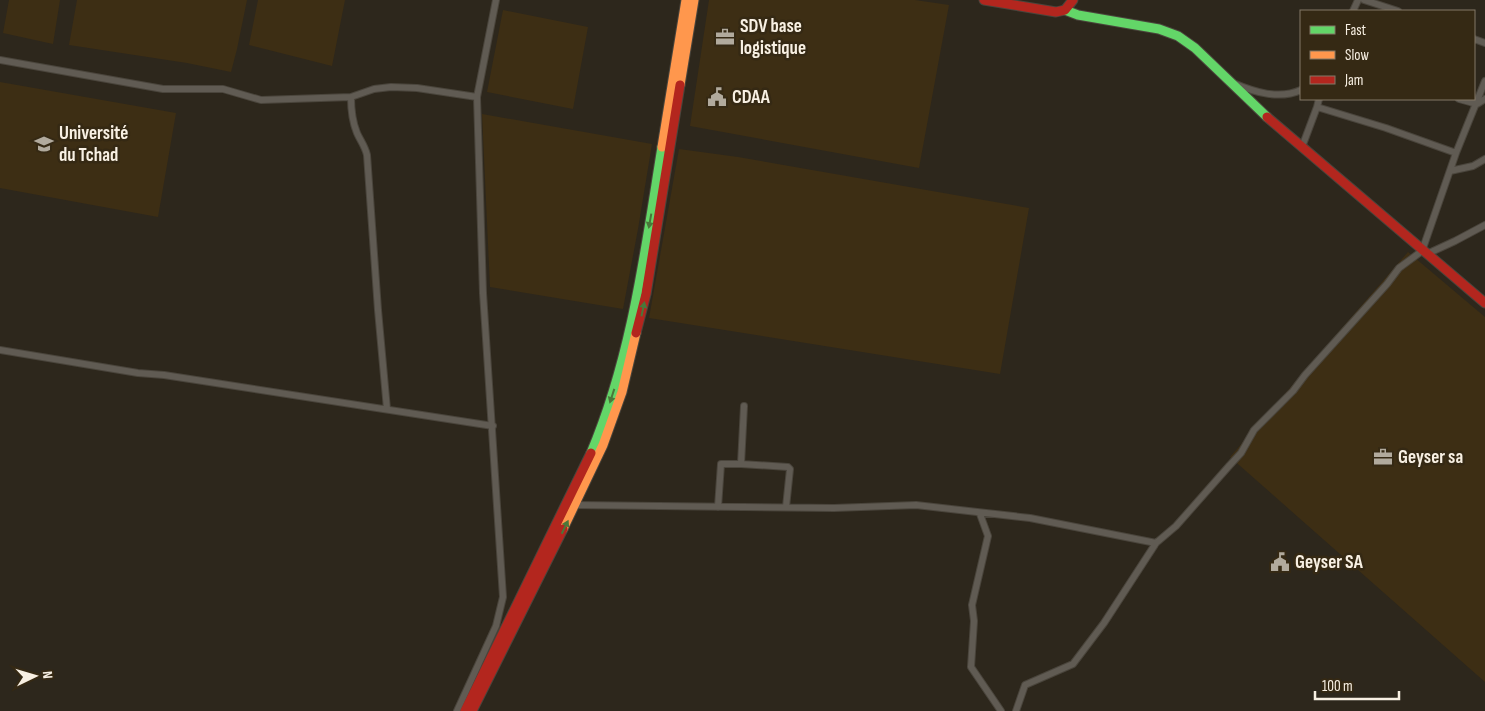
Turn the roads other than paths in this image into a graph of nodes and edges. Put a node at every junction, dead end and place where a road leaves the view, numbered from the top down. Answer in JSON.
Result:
{"nodes":[{"id":1,"x":496,"y":0,"type":"edge"},
{"id":2,"x":686,"y":0,"type":"edge"},
{"id":3,"x":694,"y":0,"type":"edge"},
{"id":4,"x":984,"y":0,"type":"edge"},
{"id":5,"x":1073,"y":0,"type":"edge"},
{"id":6,"x":1364,"y":0,"type":"edge"},
{"id":7,"x":1065,"y":10,"type":"junction"},
{"id":8,"x":1395,"y":10,"type":"edge"},
{"id":9,"x":0,"y":60,"type":"edge"},
{"id":10,"x":1485,"y":81,"type":"edge"},
{"id":11,"x":1232,"y":82,"type":"junction"},
{"id":12,"x":1300,"y":90,"type":"edge"},
{"id":13,"x":351,"y":97,"type":"junction"},
{"id":14,"x":477,"y":97,"type":"junction"},
{"id":15,"x":1485,"y":99,"type":"edge"},
{"id":16,"x":1319,"y":100,"type":"edge"},
{"id":17,"x":1463,"y":100,"type":"edge"},
{"id":18,"x":1477,"y":104,"type":"junction"},
{"id":19,"x":1317,"y":107,"type":"junction"},
{"id":20,"x":1302,"y":147,"type":"junction"},
{"id":21,"x":1456,"y":153,"type":"junction"},
{"id":22,"x":1485,"y":159,"type":"edge"},
{"id":23,"x":1450,"y":171,"type":"junction"},
{"id":24,"x":1485,"y":225,"type":"edge"},
{"id":25,"x":1424,"y":252,"type":"junction"},
{"id":26,"x":1485,"y":303,"type":"edge"},
{"id":27,"x":2,"y":349,"type":"edge"},
{"id":28,"x":744,"y":406,"type":"dead end"},
{"id":29,"x":387,"y":408,"type":"junction"},
{"id":30,"x":493,"y":426,"type":"junction"},
{"id":31,"x":741,"y":464,"type":"junction"},
{"id":32,"x":575,"y":505,"type":"junction"},
{"id":33,"x":718,"y":507,"type":"junction"},
{"id":34,"x":786,"y":507,"type":"junction"},
{"id":35,"x":980,"y":514,"type":"junction"},
{"id":36,"x":1156,"y":543,"type":"junction"},
{"id":37,"x":457,"y":711,"type":"edge"},
{"id":38,"x":465,"y":711,"type":"edge"},
{"id":39,"x":472,"y":711,"type":"edge"},
{"id":40,"x":1001,"y":711,"type":"edge"},
{"id":41,"x":1016,"y":711,"type":"edge"}],
"edges":[{"from":1,"to":14,"type":"street"},
{"from":2,"to":38,"type":"street","one_way":true},
{"from":32,"to":3,"type":"street","one_way":true},
{"from":4,"to":7,"type":"street"},
{"from":5,"to":7,"type":"street"},
{"from":6,"to":8,"type":"street"},
{"from":7,"to":11,"type":"street"},
{"from":9,"to":13,"type":"street"},
{"from":10,"to":18,"type":"street"},
{"from":11,"to":12,"type":"street"},
{"from":11,"to":20,"type":"street"},
{"from":13,"to":14,"type":"street"},
{"from":13,"to":29,"type":"street"},
{"from":14,"to":30,"type":"street"},
{"from":15,"to":18,"type":"street"},
{"from":16,"to":19,"type":"street"},
{"from":17,"to":18,"type":"street"},
{"from":18,"to":21,"type":"street"},
{"from":19,"to":20,"type":"street"},
{"from":19,"to":21,"type":"street"},
{"from":20,"to":25,"type":"street"},
{"from":21,"to":23,"type":"street"},
{"from":22,"to":23,"type":"street"},
{"from":23,"to":25,"type":"street"},
{"from":24,"to":25,"type":"street"},
{"from":25,"to":26,"type":"street"},
{"from":25,"to":36,"type":"street"},
{"from":27,"to":29,"type":"street"},
{"from":28,"to":31,"type":"street"},
{"from":29,"to":30,"type":"street"},
{"from":30,"to":37,"type":"street"},
{"from":31,"to":33,"type":"street"},
{"from":31,"to":34,"type":"street"},
{"from":32,"to":33,"type":"street"},
{"from":39,"to":32,"type":"street","one_way":true},
{"from":33,"to":34,"type":"street"},
{"from":34,"to":35,"type":"street"},
{"from":35,"to":36,"type":"street"},
{"from":35,"to":40,"type":"street"},
{"from":36,"to":41,"type":"street"}]}
